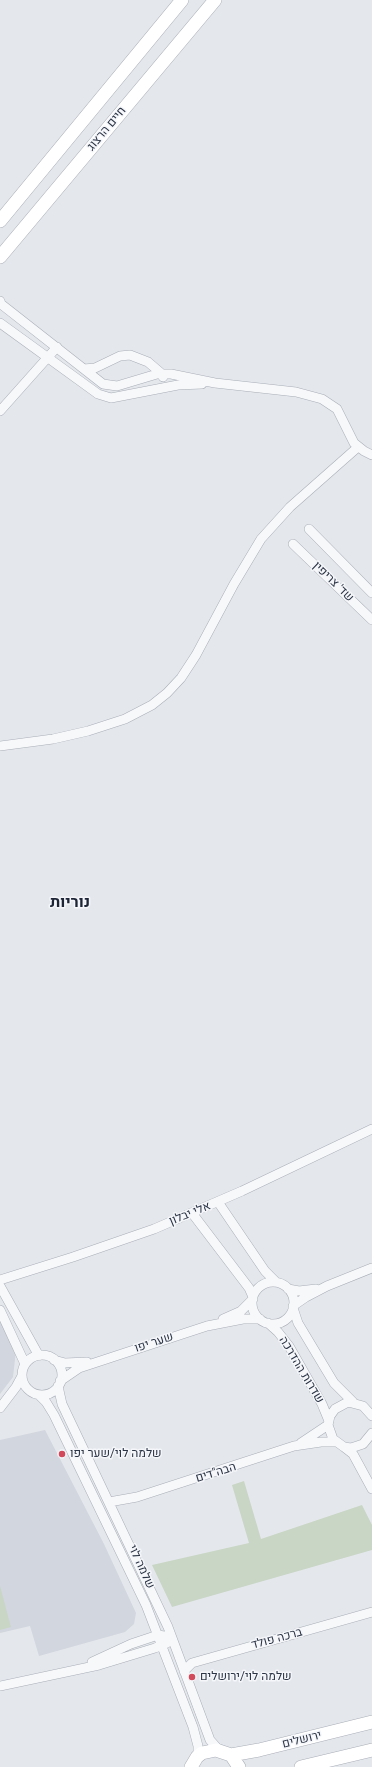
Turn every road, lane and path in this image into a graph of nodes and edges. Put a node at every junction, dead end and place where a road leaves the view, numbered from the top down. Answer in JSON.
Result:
{"nodes":[{"id":1,"x":182,"y":0,"type":"edge"},
{"id":2,"x":215,"y":0,"type":"edge"},
{"id":3,"x":0,"y":221,"type":"edge"},
{"id":4,"x":0,"y":258,"type":"edge"},
{"id":5,"x":0,"y":301,"type":"edge"},
{"id":6,"x":0,"y":323,"type":"edge"},
{"id":7,"x":57,"y":347,"type":"junction"},
{"id":8,"x":47,"y":358,"type":"junction"},
{"id":9,"x":84,"y":369,"type":"junction"},
{"id":10,"x":162,"y":374,"type":"junction"},
{"id":11,"x":215,"y":383,"type":"junction"},
{"id":12,"x":163,"y":388,"type":"junction"},
{"id":13,"x":0,"y":411,"type":"edge"},
{"id":14,"x":358,"y":447,"type":"junction"},
{"id":15,"x":372,"y":455,"type":"edge"},
{"id":16,"x":309,"y":529,"type":"dead end"},
{"id":17,"x":293,"y":544,"type":"dead end"},
{"id":18,"x":372,"y":593,"type":"edge"},
{"id":19,"x":372,"y":620,"type":"edge"},
{"id":20,"x":0,"y":746,"type":"edge"},
{"id":21,"x":372,"y":1129,"type":"edge"},
{"id":22,"x":218,"y":1202,"type":"junction"},
{"id":23,"x":192,"y":1213,"type":"junction"},
{"id":24,"x":372,"y":1268,"type":"edge"},
{"id":25,"x":0,"y":1280,"type":"edge"},
{"id":26,"x":276,"y":1282,"type":"junction"},
{"id":27,"x":0,"y":1286,"type":"edge"},
{"id":28,"x":327,"y":1286,"type":"junction"},
{"id":29,"x":288,"y":1288,"type":"junction"},
{"id":30,"x":253,"y":1298,"type":"junction"},
{"id":31,"x":293,"y":1307,"type":"junction"},
{"id":32,"x":0,"y":1310,"type":"edge"},
{"id":33,"x":264,"y":1321,"type":"junction"},
{"id":34,"x":207,"y":1326,"type":"junction"},
{"id":35,"x":39,"y":1356,"type":"junction"},
{"id":36,"x":54,"y":1360,"type":"junction"},
{"id":37,"x":100,"y":1360,"type":"junction"},
{"id":38,"x":25,"y":1364,"type":"junction"},
{"id":39,"x":22,"y":1376,"type":"junction"},
{"id":40,"x":59,"y":1384,"type":"junction"},
{"id":41,"x":39,"y":1395,"type":"junction"},
{"id":42,"x":353,"y":1402,"type":"junction"},
{"id":43,"x":368,"y":1406,"type":"edge"},
{"id":44,"x":0,"y":1408,"type":"edge"},
{"id":45,"x":372,"y":1416,"type":"edge"},
{"id":46,"x":328,"y":1423,"type":"junction"},
{"id":47,"x":372,"y":1433,"type":"edge"},
{"id":48,"x":340,"y":1444,"type":"junction"},
{"id":49,"x":294,"y":1446,"type":"junction"},
{"id":50,"x":372,"y":1489,"type":"edge"},
{"id":51,"x":137,"y":1497,"type":"junction"},
{"id":52,"x":109,"y":1502,"type":"junction"},
{"id":53,"x":114,"y":1511,"type":"junction"},
{"id":54,"x":372,"y":1612,"type":"edge"},
{"id":55,"x":158,"y":1635,"type":"junction"},
{"id":56,"x":172,"y":1638,"type":"junction"},
{"id":57,"x":162,"y":1646,"type":"junction"},
{"id":58,"x":76,"y":1670,"type":"junction"},
{"id":59,"x":184,"y":1671,"type":"junction"},
{"id":60,"x":0,"y":1686,"type":"edge"},
{"id":61,"x":372,"y":1722,"type":"edge"},
{"id":62,"x":372,"y":1750,"type":"edge"},
{"id":63,"x":225,"y":1753,"type":"junction"},
{"id":64,"x":194,"y":1761,"type":"edge"},
{"id":65,"x":179,"y":1767,"type":"edge"},
{"id":66,"x":239,"y":1767,"type":"edge"},
{"id":67,"x":301,"y":1767,"type":"edge"}],
"edges":[{"from":1,"to":3,"type":"main road","name":"חיים הרצוג"},
{"from":2,"to":4,"type":"main road","name":"חיים הרצוג"},
{"from":5,"to":7,"type":"street"},
{"from":6,"to":8,"type":"street"},
{"from":7,"to":8,"type":"street"},
{"from":7,"to":9,"type":"street"},
{"from":8,"to":12,"type":"street"},
{"from":8,"to":13,"type":"street"},
{"from":9,"to":10,"type":"street"},
{"from":9,"to":10,"type":"street"},
{"from":10,"to":11,"type":"street"},
{"from":10,"to":12,"type":"street"},
{"from":11,"to":12,"type":"street"},
{"from":11,"to":14,"type":"street"},
{"from":14,"to":15,"type":"street"},
{"from":14,"to":20,"type":"street"},
{"from":16,"to":18,"type":"street","name":"שד' צריפין"},
{"from":17,"to":19,"type":"street","name":"שד' צריפין"},
{"from":21,"to":22,"type":"street","name":"אלי יבלון"},
{"from":22,"to":23,"type":"street","name":"אלי יבלון"},
{"from":22,"to":26,"type":"street"},
{"from":23,"to":25,"type":"street","name":"אלי יבלון"},
{"from":23,"to":30,"type":"street"},
{"from":24,"to":28,"type":"street"},
{"from":26,"to":29,"type":"street"},
{"from":26,"to":30,"type":"street"},
{"from":27,"to":35,"type":"street"},
{"from":28,"to":29,"type":"street"},
{"from":28,"to":31,"type":"street"},
{"from":29,"to":31,"type":"street"},
{"from":30,"to":33,"type":"street"},
{"from":30,"to":34,"type":"street","name":"שער יפו"},
{"from":31,"to":33,"type":"street"},
{"from":31,"to":42,"type":"street","name":"שדרות ההדרכה"},
{"from":32,"to":38,"type":"street"},
{"from":33,"to":34,"type":"street","name":"שער יפו"},
{"from":33,"to":46,"type":"street","name":"שדרות ההדרכה"},
{"from":34,"to":37,"type":"street","name":"שער יפו"},
{"from":35,"to":36,"type":"street"},
{"from":35,"to":38,"type":"street"},
{"from":36,"to":37,"type":"street","name":"שער יפו"},
{"from":36,"to":40,"type":"street"},
{"from":37,"to":40,"type":"street","name":"שער יפו"},
{"from":38,"to":39,"type":"street"},
{"from":39,"to":41,"type":"street"},
{"from":39,"to":44,"type":"street"},
{"from":40,"to":41,"type":"street"},
{"from":40,"to":52,"type":"street","name":"שלמה לוי"},
{"from":41,"to":55,"type":"street","name":"שלמה לוי"},
{"from":42,"to":43,"type":"street"},
{"from":42,"to":46,"type":"street","name":"הבה\"דים"},
{"from":43,"to":45,"type":"street"},
{"from":46,"to":48,"type":"street","name":"שדרות ההדרכה"},
{"from":46,"to":49,"type":"street","name":"הבה\"דים"},
{"from":47,"to":48,"type":"street","name":"הבה\"דים"},
{"from":48,"to":49,"type":"street","name":"הבה\"דים"},
{"from":48,"to":50,"type":"street"},
{"from":49,"to":51,"type":"street","name":"הבה\"דים"},
{"from":51,"to":52,"type":"street","name":"הבה\"דים"},
{"from":51,"to":53,"type":"street","name":"הבה\"דים"},
{"from":52,"to":53,"type":"street","name":"שלמה לוי"},
{"from":53,"to":56,"type":"street","name":"שלמה לוי"},
{"from":54,"to":59,"type":"street","name":"ברכה פולד"},
{"from":55,"to":56,"type":"street"},
{"from":55,"to":57,"type":"street","name":"שלמה לוי"},
{"from":55,"to":58,"type":"street"},
{"from":56,"to":57,"type":"street"},
{"from":56,"to":59,"type":"street","name":"שלמה לוי"},
{"from":57,"to":58,"type":"street"},
{"from":57,"to":64,"type":"street","name":"שלמה לוי"},
{"from":58,"to":60,"type":"street"},
{"from":59,"to":63,"type":"street","name":"שלמה לוי"},
{"from":61,"to":63,"type":"main road","name":"ירושלים"},
{"from":62,"to":67,"type":"main road"},
{"from":63,"to":64,"type":"main road","name":"ירושלים"},
{"from":63,"to":66,"type":"main road"},
{"from":64,"to":65,"type":"main road"}]}
